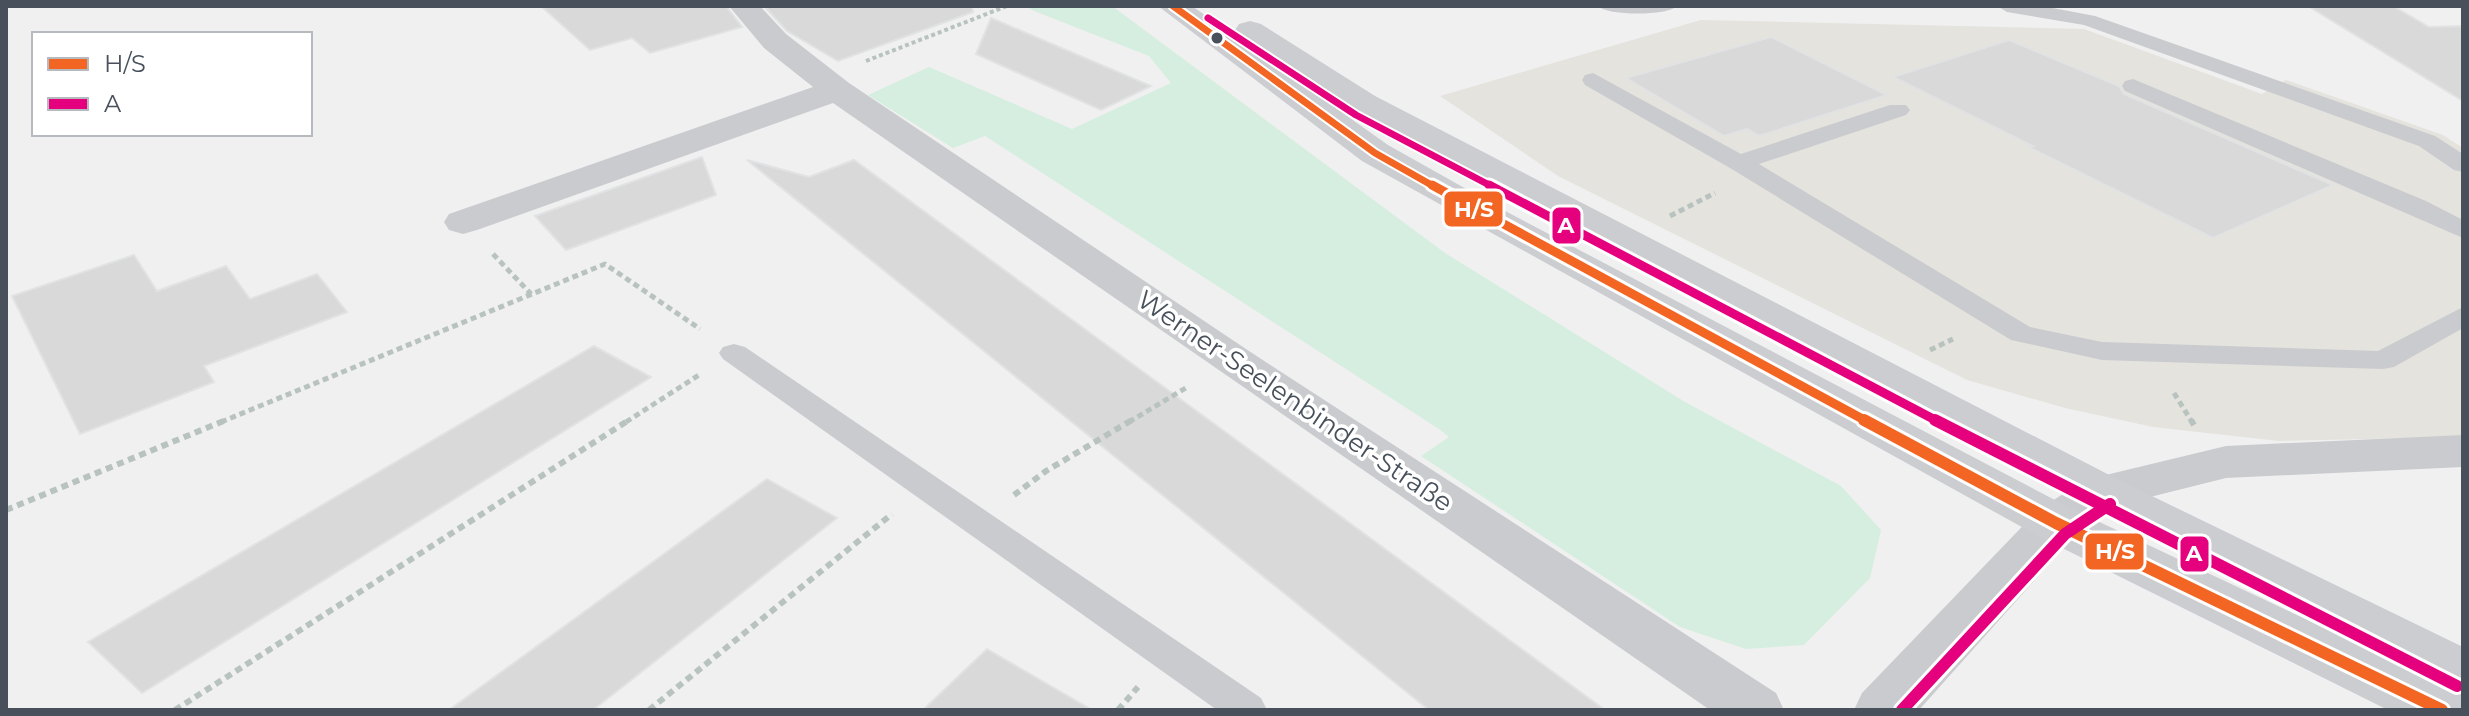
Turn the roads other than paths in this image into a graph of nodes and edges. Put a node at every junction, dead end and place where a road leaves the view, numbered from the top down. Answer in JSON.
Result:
{"nodes":[{"id":1,"x":744,"y":6,"type":"edge"},
{"id":2,"x":1173,"y":6,"type":"edge"},
{"id":3,"x":1216,"y":6,"type":"edge"},
{"id":4,"x":1608,"y":6,"type":"edge"},
{"id":5,"x":1667,"y":6,"type":"edge"},
{"id":6,"x":2007,"y":6,"type":"edge"},
{"id":7,"x":1593,"y":80,"type":"dead end"},
{"id":8,"x":829,"y":84,"type":"junction"},
{"id":9,"x":2133,"y":86,"type":"dead end"},
{"id":10,"x":1898,"y":110,"type":"dead end"},
{"id":11,"x":2463,"y":165,"type":"edge"},
{"id":12,"x":1747,"y":168,"type":"junction"},
{"id":13,"x":463,"y":222,"type":"road end"},
{"id":14,"x":2463,"y":230,"type":"edge"},
{"id":15,"x":2463,"y":316,"type":"edge"},
{"id":16,"x":734,"y":353,"type":"road end"},
{"id":17,"x":2463,"y":451,"type":"edge"},
{"id":18,"x":2102,"y":492,"type":"junction"},
{"id":19,"x":2056,"y":523,"type":"junction"},
{"id":20,"x":2463,"y":673,"type":"edge"},
{"id":21,"x":1247,"y":710,"type":"edge"},
{"id":22,"x":1755,"y":710,"type":"edge"},
{"id":23,"x":1883,"y":710,"type":"edge"},
{"id":24,"x":2442,"y":710,"type":"edge"}],
"edges":[{"from":1,"to":8,"type":"street","name":"Werner-Seelenbinder-Straße"},
{"from":2,"to":19,"type":"main road"},
{"from":3,"to":18,"type":"main road"},
{"from":4,"to":5,"type":"lane"},
{"from":6,"to":11,"type":"lane"},
{"from":7,"to":12,"type":"lane"},
{"from":8,"to":13,"type":"street"},
{"from":8,"to":22,"type":"street","name":"Werner-Seelenbinder-Straße"},
{"from":9,"to":14,"type":"lane"},
{"from":10,"to":12,"type":"lane"},
{"from":12,"to":15,"type":"lane"},
{"from":16,"to":21,"type":"lane"},
{"from":17,"to":18,"type":"street"},
{"from":18,"to":19,"type":"street"},
{"from":18,"to":20,"type":"main road"},
{"from":19,"to":23,"type":"street"},
{"from":19,"to":24,"type":"main road"}]}
